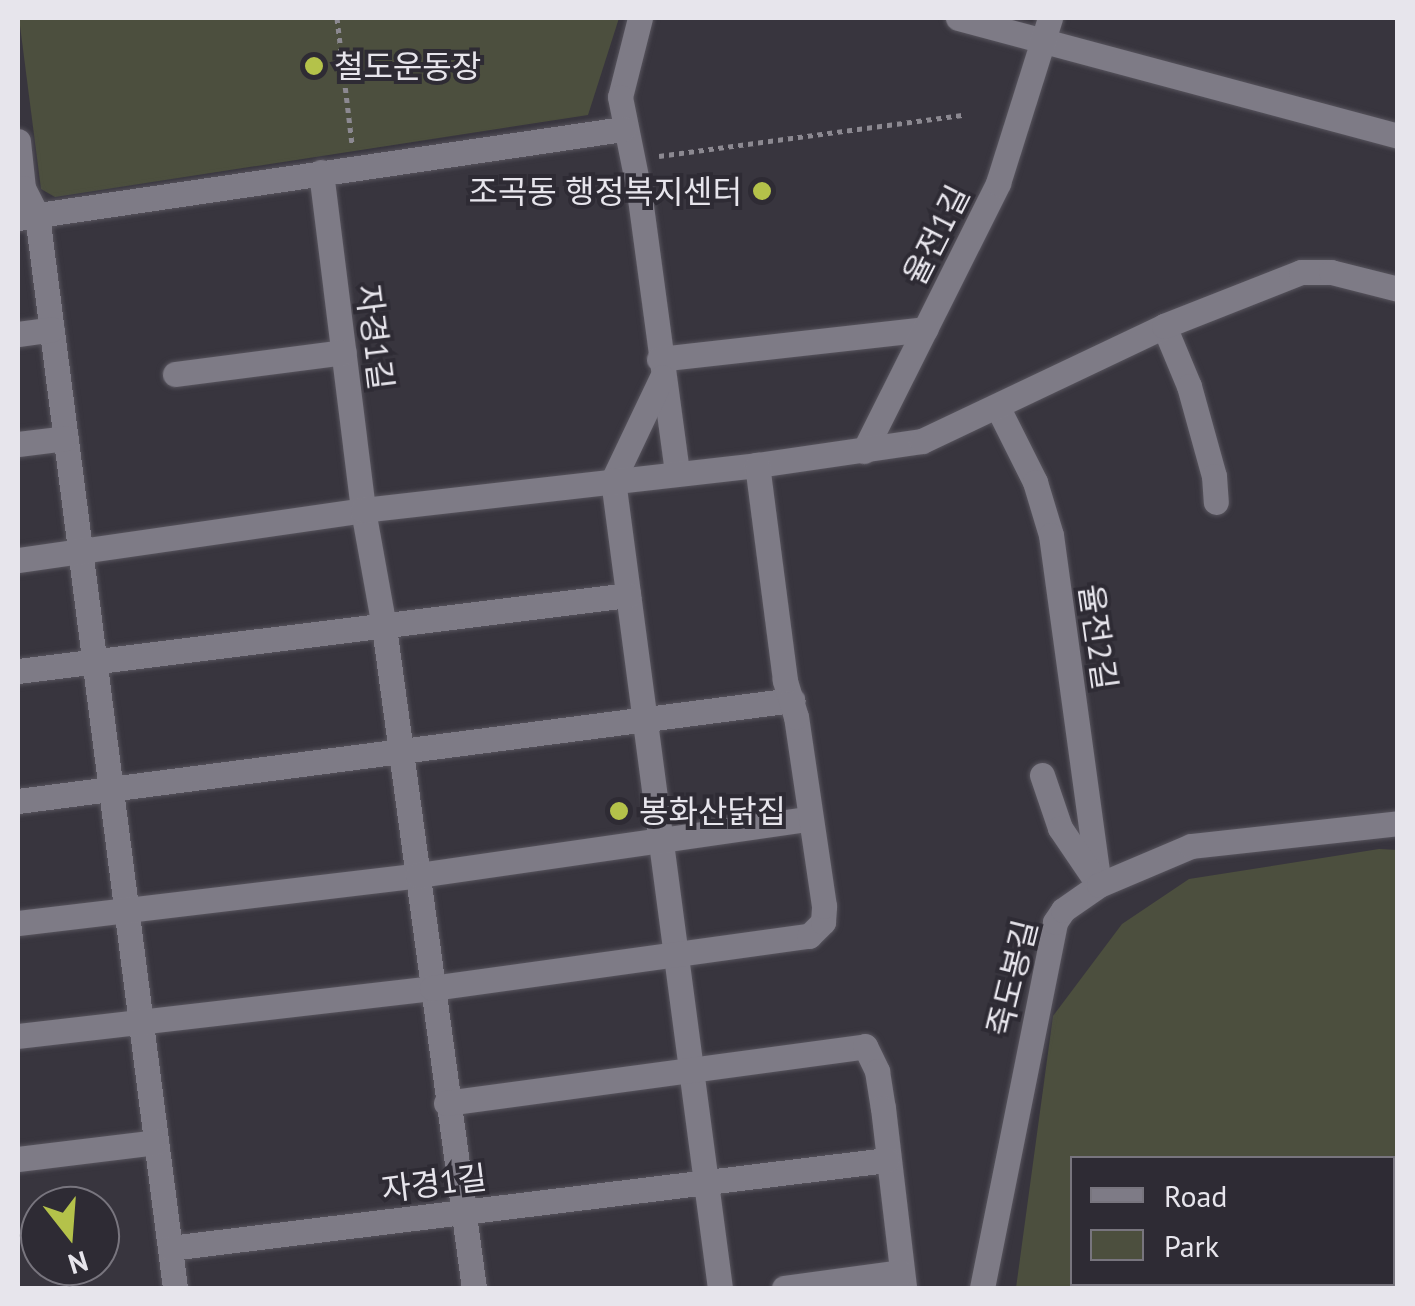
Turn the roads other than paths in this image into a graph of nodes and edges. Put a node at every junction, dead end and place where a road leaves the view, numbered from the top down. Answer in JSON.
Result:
{"nodes":[{"id":1,"x":640,"y":18,"type":"edge"},
{"id":2,"x":958,"y":18,"type":"edge"},
{"id":3,"x":1047,"y":28,"type":"edge"},
{"id":4,"x":623,"y":130,"type":"junction"},
{"id":5,"x":1398,"y":136,"type":"edge"},
{"id":6,"x":18,"y":141,"type":"edge"},
{"id":7,"x":321,"y":172,"type":"junction"},
{"id":8,"x":27,"y":217,"type":"edge"},
{"id":9,"x":1398,"y":290,"type":"edge"},
{"id":10,"x":1164,"y":326,"type":"junction"},
{"id":11,"x":925,"y":329,"type":"junction"},
{"id":12,"x":52,"y":330,"type":"junction"},
{"id":13,"x":18,"y":334,"type":"edge"},
{"id":14,"x":344,"y":352,"type":"junction"},
{"id":15,"x":661,"y":368,"type":"junction"},
{"id":16,"x":175,"y":374,"type":"dead end"},
{"id":17,"x":998,"y":408,"type":"junction"},
{"id":18,"x":66,"y":438,"type":"junction"},
{"id":19,"x":18,"y":444,"type":"edge"},
{"id":20,"x":864,"y":451,"type":"junction"},
{"id":21,"x":757,"y":465,"type":"junction"},
{"id":22,"x":678,"y":472,"type":"junction"},
{"id":23,"x":612,"y":480,"type":"junction"},
{"id":24,"x":1216,"y":502,"type":"dead end"},
{"id":25,"x":363,"y":510,"type":"junction"},
{"id":26,"x":80,"y":552,"type":"junction"},
{"id":27,"x":18,"y":560,"type":"edge"},
{"id":28,"x":628,"y":595,"type":"junction"},
{"id":29,"x":384,"y":628,"type":"junction"},
{"id":30,"x":94,"y":662,"type":"junction"},
{"id":31,"x":18,"y":671,"type":"edge"},
{"id":32,"x":792,"y":700,"type":"junction"},
{"id":33,"x":644,"y":718,"type":"junction"},
{"id":34,"x":402,"y":752,"type":"junction"},
{"id":35,"x":1042,"y":776,"type":"dead end"},
{"id":36,"x":111,"y":790,"type":"junction"},
{"id":37,"x":18,"y":801,"type":"edge"},
{"id":38,"x":809,"y":819,"type":"junction"},
{"id":39,"x":1398,"y":823,"type":"edge"},
{"id":40,"x":661,"y":839,"type":"junction"},
{"id":41,"x":418,"y":875,"type":"junction"},
{"id":42,"x":1099,"y":885,"type":"junction"},
{"id":43,"x":126,"y":908,"type":"junction"},
{"id":44,"x":18,"y":923,"type":"edge"},
{"id":45,"x":677,"y":956,"type":"junction"},
{"id":46,"x":432,"y":988,"type":"junction"},
{"id":47,"x":141,"y":1023,"type":"junction"},
{"id":48,"x":18,"y":1036,"type":"edge"},
{"id":49,"x":692,"y":1067,"type":"junction"},
{"id":50,"x":446,"y":1104,"type":"junction"},
{"id":51,"x":156,"y":1142,"type":"junction"},
{"id":52,"x":18,"y":1159,"type":"edge"},
{"id":53,"x":886,"y":1160,"type":"junction"},
{"id":54,"x":707,"y":1183,"type":"junction"},
{"id":55,"x":466,"y":1212,"type":"junction"},
{"id":56,"x":170,"y":1248,"type":"junction"},
{"id":57,"x":902,"y":1280,"type":"edge"},
{"id":58,"x":175,"y":1288,"type":"edge"},
{"id":59,"x":474,"y":1288,"type":"edge"},
{"id":60,"x":720,"y":1288,"type":"edge"},
{"id":61,"x":784,"y":1288,"type":"edge"},
{"id":62,"x":982,"y":1288,"type":"edge"}],
"edges":[{"from":1,"to":4,"type":"street"},
{"from":2,"to":3,"type":"street"},
{"from":3,"to":5,"type":"street"},
{"from":3,"to":11,"type":"street","name":"율전1길"},
{"from":4,"to":7,"type":"street"},
{"from":4,"to":15,"type":"street"},
{"from":6,"to":8,"type":"street"},
{"from":7,"to":8,"type":"street"},
{"from":7,"to":14,"type":"street","name":"자경1길"},
{"from":8,"to":12,"type":"street"},
{"from":9,"to":10,"type":"street"},
{"from":10,"to":17,"type":"street"},
{"from":10,"to":24,"type":"street"},
{"from":11,"to":15,"type":"street"},
{"from":11,"to":20,"type":"street","name":"율전1길"},
{"from":12,"to":13,"type":"street"},
{"from":12,"to":18,"type":"street"},
{"from":14,"to":16,"type":"street"},
{"from":14,"to":25,"type":"street","name":"자경1길"},
{"from":15,"to":22,"type":"street"},
{"from":15,"to":23,"type":"street"},
{"from":17,"to":20,"type":"street"},
{"from":17,"to":42,"type":"street","name":"율전2길"},
{"from":18,"to":19,"type":"street"},
{"from":18,"to":26,"type":"street"},
{"from":20,"to":21,"type":"street"},
{"from":21,"to":22,"type":"street"},
{"from":21,"to":32,"type":"street"},
{"from":22,"to":23,"type":"street"},
{"from":23,"to":25,"type":"street"},
{"from":23,"to":28,"type":"street"},
{"from":25,"to":26,"type":"street"},
{"from":25,"to":29,"type":"street","name":"자경1길"},
{"from":26,"to":27,"type":"street"},
{"from":26,"to":30,"type":"street"},
{"from":28,"to":29,"type":"street"},
{"from":28,"to":33,"type":"street"},
{"from":29,"to":30,"type":"street"},
{"from":29,"to":34,"type":"street","name":"자경1길"},
{"from":30,"to":31,"type":"street"},
{"from":30,"to":36,"type":"street"},
{"from":32,"to":33,"type":"street"},
{"from":32,"to":38,"type":"street"},
{"from":33,"to":34,"type":"street"},
{"from":33,"to":40,"type":"street"},
{"from":34,"to":36,"type":"street"},
{"from":34,"to":41,"type":"street","name":"자경1길"},
{"from":35,"to":42,"type":"street"},
{"from":36,"to":37,"type":"street"},
{"from":36,"to":43,"type":"street"},
{"from":38,"to":40,"type":"street"},
{"from":38,"to":45,"type":"street"},
{"from":39,"to":42,"type":"street","name":"죽도봉길"},
{"from":40,"to":41,"type":"street"},
{"from":40,"to":45,"type":"street"},
{"from":41,"to":43,"type":"street"},
{"from":41,"to":46,"type":"street","name":"자경1길"},
{"from":42,"to":62,"type":"street","name":"죽도봉길"},
{"from":43,"to":44,"type":"street"},
{"from":43,"to":47,"type":"street"},
{"from":45,"to":46,"type":"street"},
{"from":45,"to":49,"type":"street"},
{"from":46,"to":47,"type":"street"},
{"from":46,"to":50,"type":"street","name":"자경1길"},
{"from":47,"to":48,"type":"street"},
{"from":47,"to":51,"type":"street"},
{"from":49,"to":50,"type":"street"},
{"from":49,"to":53,"type":"street"},
{"from":49,"to":54,"type":"street"},
{"from":50,"to":55,"type":"street","name":"자경1길"},
{"from":51,"to":52,"type":"street"},
{"from":51,"to":56,"type":"street"},
{"from":53,"to":54,"type":"street","name":"자경1길"},
{"from":53,"to":57,"type":"street"},
{"from":54,"to":55,"type":"street","name":"자경1길"},
{"from":54,"to":60,"type":"street"},
{"from":55,"to":56,"type":"street","name":"자경1길"},
{"from":55,"to":59,"type":"street","name":"자경1길"},
{"from":56,"to":58,"type":"street"},
{"from":57,"to":61,"type":"street"}]}
